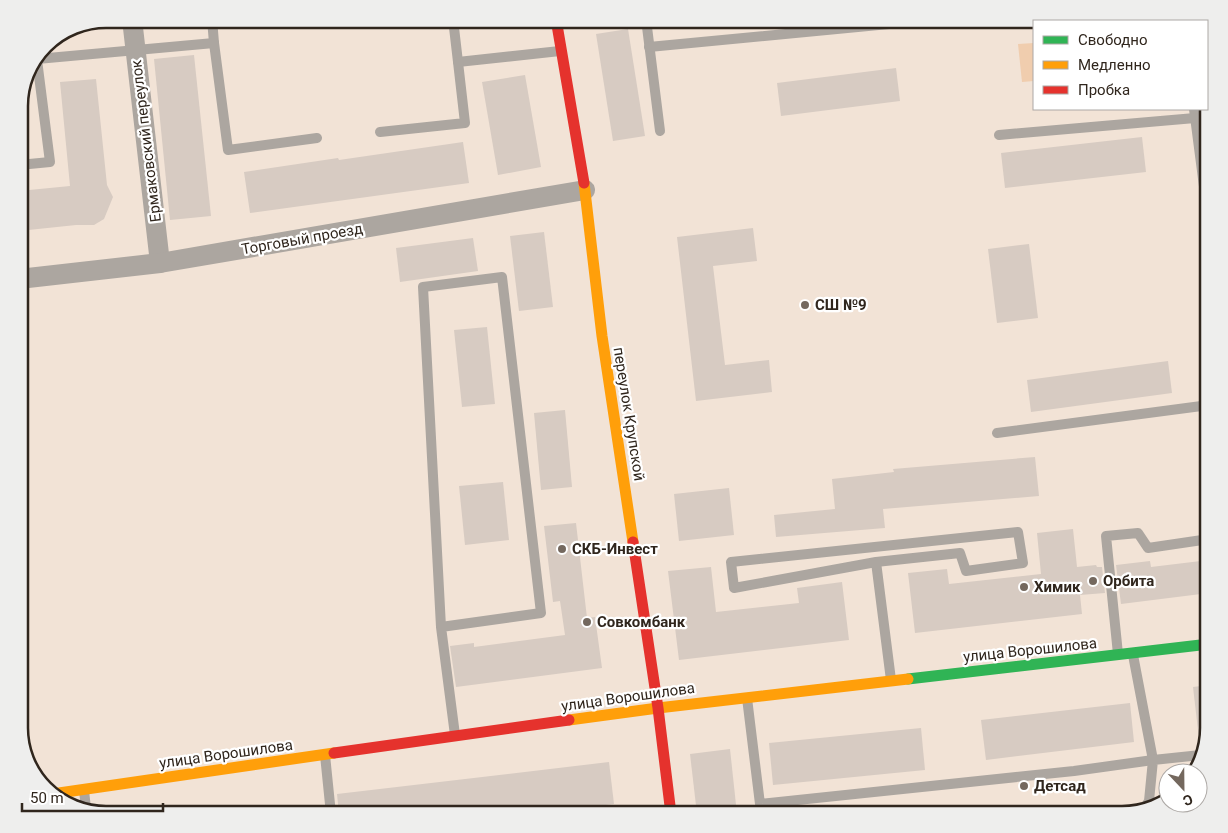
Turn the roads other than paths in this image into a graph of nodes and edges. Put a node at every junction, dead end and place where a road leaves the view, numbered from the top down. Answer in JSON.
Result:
{"nodes":[{"id":1,"x":133,"y":28,"type":"edge"},
{"id":2,"x":213,"y":28,"type":"edge"},
{"id":3,"x":454,"y":28,"type":"edge"},
{"id":4,"x":557,"y":28,"type":"edge"},
{"id":5,"x":647,"y":28,"type":"edge"},
{"id":6,"x":847,"y":28,"type":"edge"},
{"id":7,"x":214,"y":43,"type":"junction"},
{"id":8,"x":649,"y":47,"type":"junction"},
{"id":9,"x":136,"y":50,"type":"junction"},
{"id":10,"x":561,"y":51,"type":"junction"},
{"id":11,"x":44,"y":58,"type":"edge"},
{"id":12,"x":458,"y":62,"type":"junction"},
{"id":13,"x":38,"y":68,"type":"edge"},
{"id":14,"x":1194,"y":114,"type":"edge"},
{"id":15,"x":660,"y":130,"type":"dead end"},
{"id":16,"x":380,"y":132,"type":"dead end"},
{"id":17,"x":999,"y":135,"type":"dead end"},
{"id":18,"x":317,"y":138,"type":"dead end"},
{"id":19,"x":1200,"y":159,"type":"edge"},
{"id":20,"x":28,"y":164,"type":"edge"},
{"id":21,"x":585,"y":190,"type":"junction"},
{"id":22,"x":160,"y":263,"type":"junction"},
{"id":23,"x":28,"y":278,"type":"edge"},
{"id":24,"x":1200,"y":406,"type":"edge"},
{"id":25,"x":997,"y":434,"type":"dead end"},
{"id":26,"x":1200,"y":541,"type":"edge"},
{"id":27,"x":876,"y":562,"type":"junction"},
{"id":28,"x":441,"y":627,"type":"junction"},
{"id":29,"x":1200,"y":645,"type":"edge"},
{"id":30,"x":1133,"y":654,"type":"junction"},
{"id":31,"x":1118,"y":655,"type":"junction"},
{"id":32,"x":891,"y":681,"type":"junction"},
{"id":33,"x":747,"y":697,"type":"junction"},
{"id":34,"x":658,"y":708,"type":"junction"},
{"id":35,"x":455,"y":736,"type":"junction"},
{"id":36,"x":324,"y":754,"type":"junction"},
{"id":37,"x":1195,"y":756,"type":"edge"},
{"id":38,"x":1153,"y":760,"type":"junction"},
{"id":39,"x":84,"y":790,"type":"junction"},
{"id":40,"x":63,"y":793,"type":"edge"},
{"id":41,"x":1149,"y":800,"type":"edge"},
{"id":42,"x":85,"y":802,"type":"edge"},
{"id":43,"x":331,"y":806,"type":"edge"},
{"id":44,"x":670,"y":806,"type":"edge"}],
"edges":[{"from":1,"to":9,"type":"street","name":"Ермаковский переулок"},
{"from":2,"to":7,"type":"lane"},
{"from":3,"to":12,"type":"lane"},
{"from":4,"to":10,"type":"street","name":"переулок Крупской"},
{"from":5,"to":8,"type":"lane"},
{"from":6,"to":8,"type":"lane"},
{"from":7,"to":9,"type":"lane"},
{"from":7,"to":18,"type":"lane"},
{"from":8,"to":15,"type":"lane"},
{"from":9,"to":11,"type":"lane"},
{"from":9,"to":22,"type":"street","name":"Ермаковский переулок"},
{"from":10,"to":12,"type":"lane"},
{"from":10,"to":21,"type":"street","name":"переулок Крупской"},
{"from":12,"to":16,"type":"lane"},
{"from":13,"to":20,"type":"lane"},
{"from":14,"to":17,"type":"lane"},
{"from":14,"to":19,"type":"lane"},
{"from":21,"to":22,"type":"street","name":"Торговый проезд"},
{"from":21,"to":34,"type":"street","name":"переулок Крупской"},
{"from":22,"to":23,"type":"street","name":"Торговый проезд"},
{"from":24,"to":25,"type":"lane"},
{"from":26,"to":31,"type":"lane"},
{"from":27,"to":27,"type":"lane"},
{"from":27,"to":32,"type":"lane"},
{"from":28,"to":28,"type":"lane"},
{"from":28,"to":35,"type":"lane"},
{"from":29,"to":30,"type":"street","name":"улица Ворошилова"},
{"from":30,"to":31,"type":"street","name":"улица Ворошилова"},
{"from":30,"to":38,"type":"lane"},
{"from":31,"to":32,"type":"street","name":"улица Ворошилова"},
{"from":32,"to":33,"type":"street","name":"улица Ворошилова"},
{"from":33,"to":34,"type":"street","name":"улица Ворошилова"},
{"from":33,"to":38,"type":"lane"},
{"from":34,"to":35,"type":"street","name":"улица Ворошилова"},
{"from":34,"to":44,"type":"street","name":"переулок Крупской"},
{"from":35,"to":36,"type":"street","name":"улица Ворошилова"},
{"from":36,"to":39,"type":"street","name":"улица Ворошилова"},
{"from":36,"to":43,"type":"lane"},
{"from":37,"to":38,"type":"lane"},
{"from":38,"to":41,"type":"lane"},
{"from":39,"to":40,"type":"street","name":"улица Ворошилова"},
{"from":39,"to":42,"type":"lane"}]}
